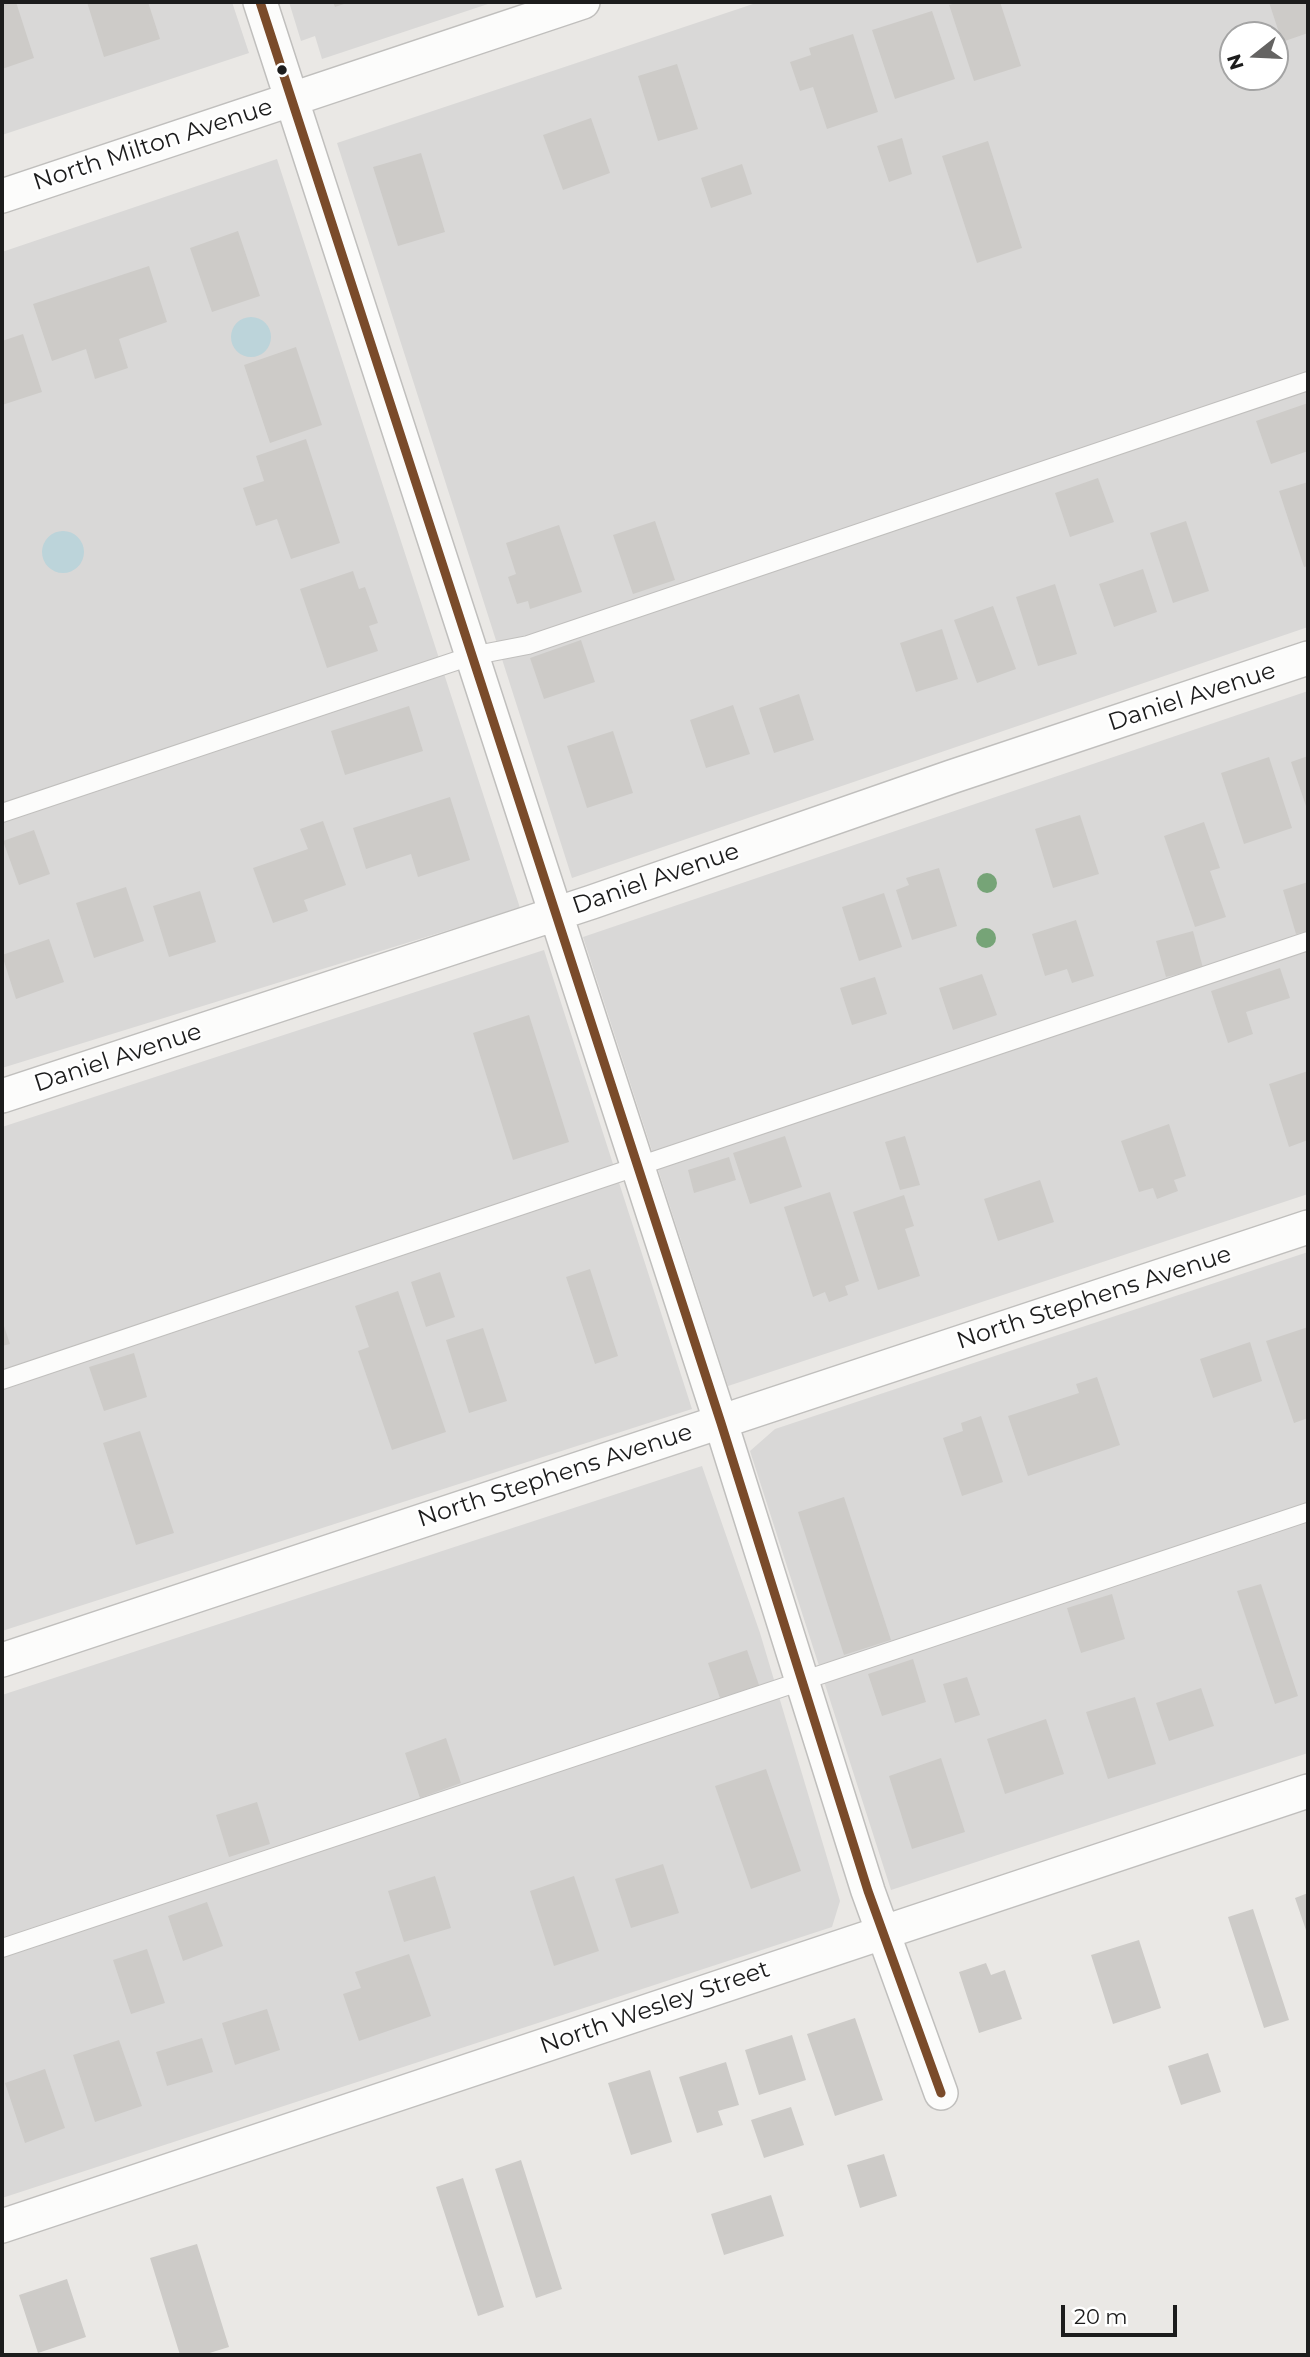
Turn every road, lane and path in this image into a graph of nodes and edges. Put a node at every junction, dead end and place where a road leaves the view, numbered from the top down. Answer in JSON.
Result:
{"nodes":[{"id":1,"x":260,"y":2,"type":"edge"},
{"id":2,"x":583,"y":2,"type":"edge"},
{"id":3,"x":291,"y":100,"type":"junction"},
{"id":4,"x":2,"y":196,"type":"edge"},
{"id":5,"x":1308,"y":382,"type":"edge"},
{"id":6,"x":471,"y":656,"type":"junction"},
{"id":7,"x":1308,"y":658,"type":"edge"},
{"id":8,"x":2,"y":813,"type":"edge"},
{"id":9,"x":555,"y":914,"type":"junction"},
{"id":10,"x":1308,"y":941,"type":"edge"},
{"id":11,"x":2,"y":1096,"type":"edge"},
{"id":12,"x":638,"y":1166,"type":"junction"},
{"id":13,"x":1308,"y":1227,"type":"edge"},
{"id":14,"x":2,"y":1380,"type":"edge"},
{"id":15,"x":721,"y":1423,"type":"junction"},
{"id":16,"x":1308,"y":1512,"type":"edge"},
{"id":17,"x":2,"y":1660,"type":"edge"},
{"id":18,"x":801,"y":1681,"type":"junction"},
{"id":19,"x":1308,"y":1791,"type":"edge"},
{"id":20,"x":882,"y":1932,"type":"junction"},
{"id":21,"x":2,"y":1948,"type":"edge"},
{"id":22,"x":940,"y":2093,"type":"dead end"},
{"id":23,"x":2,"y":2226,"type":"edge"}],
"edges":[{"from":1,"to":3,"type":"street"},
{"from":2,"to":3,"type":"street","name":"North Milton Avenue"},
{"from":3,"to":4,"type":"street","name":"North Milton Avenue"},
{"from":3,"to":6,"type":"street"},
{"from":5,"to":6,"type":"lane"},
{"from":6,"to":8,"type":"lane"},
{"from":6,"to":9,"type":"street"},
{"from":7,"to":9,"type":"street","name":"Daniel Avenue"},
{"from":9,"to":11,"type":"street","name":"Daniel Avenue"},
{"from":9,"to":12,"type":"street"},
{"from":10,"to":12,"type":"lane"},
{"from":12,"to":14,"type":"lane"},
{"from":12,"to":15,"type":"street"},
{"from":13,"to":15,"type":"street","name":"North Stephens Avenue"},
{"from":15,"to":17,"type":"street","name":"North Stephens Avenue"},
{"from":15,"to":18,"type":"street"},
{"from":16,"to":18,"type":"lane"},
{"from":18,"to":20,"type":"street"},
{"from":18,"to":21,"type":"lane"},
{"from":19,"to":20,"type":"street","name":"North Wesley Street"},
{"from":20,"to":22,"type":"street"},
{"from":20,"to":23,"type":"street","name":"North Wesley Street"}]}
